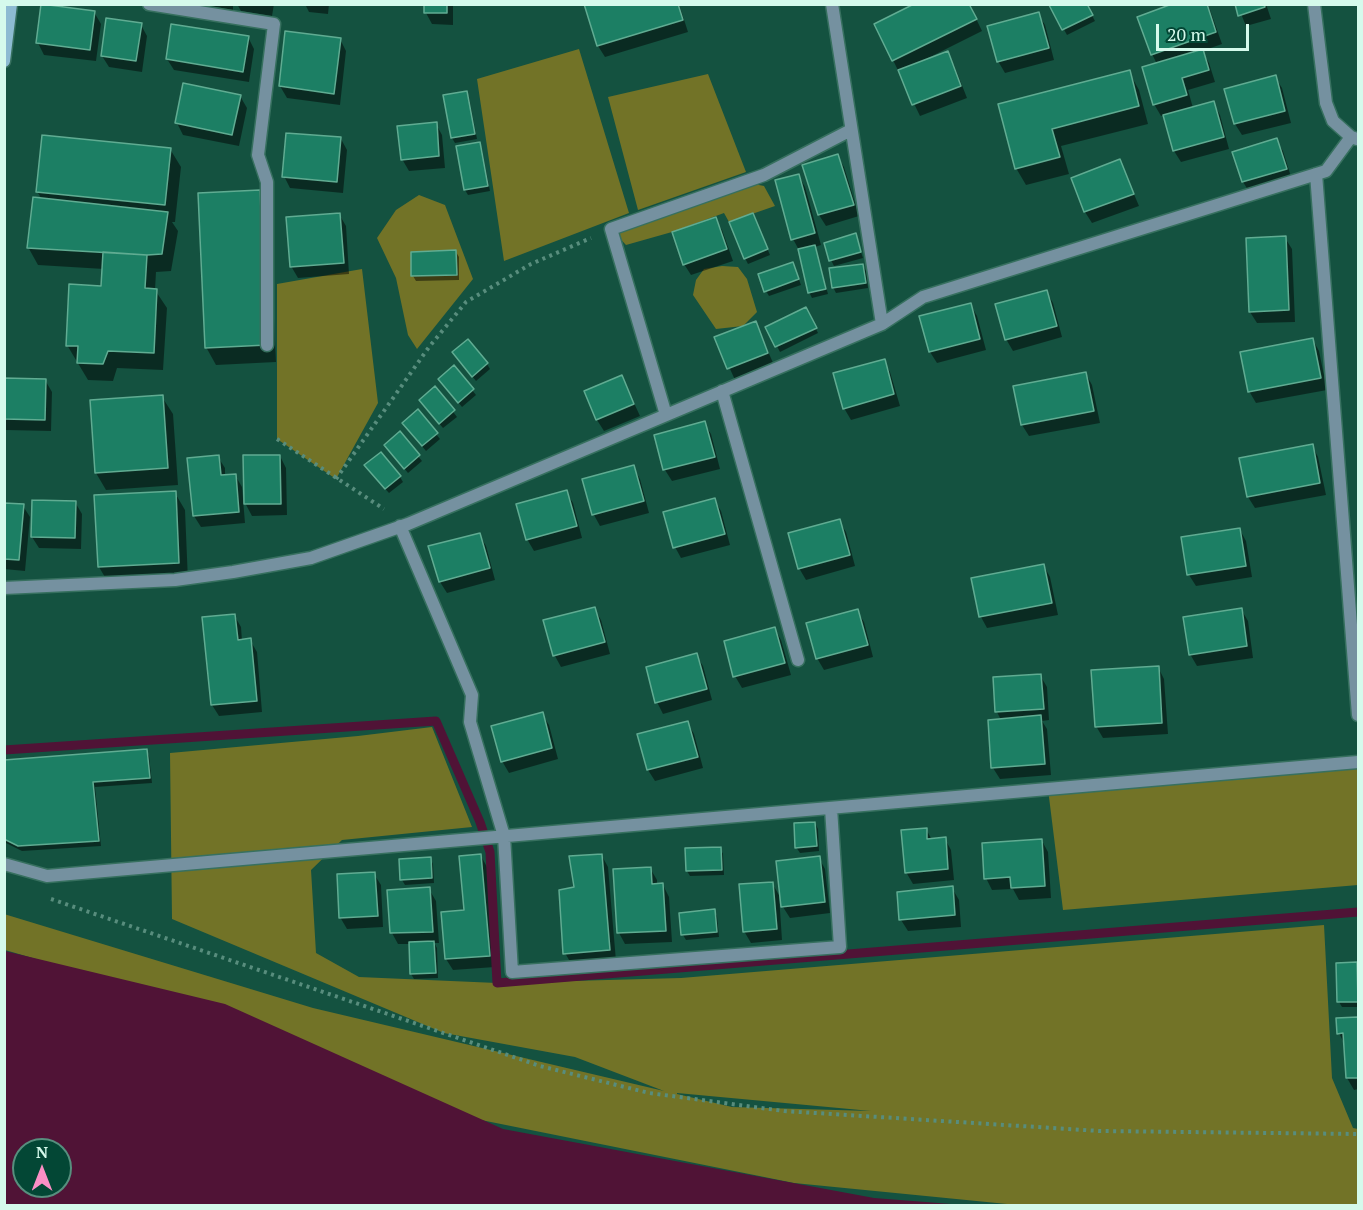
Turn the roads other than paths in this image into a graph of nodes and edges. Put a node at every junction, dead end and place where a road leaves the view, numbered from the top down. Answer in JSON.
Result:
{"nodes":[{"id":1,"x":11,"y":4,"type":"edge"},
{"id":2,"x":149,"y":4,"type":"edge"},
{"id":3,"x":831,"y":4,"type":"edge"},
{"id":4,"x":1314,"y":4,"type":"edge"},
{"id":5,"x":4,"y":61,"type":"edge"},
{"id":6,"x":851,"y":130,"type":"junction"},
{"id":7,"x":1355,"y":138,"type":"edge"},
{"id":8,"x":1316,"y":174,"type":"junction"},
{"id":9,"x":882,"y":324,"type":"junction"},
{"id":10,"x":267,"y":345,"type":"dead end"},
{"id":11,"x":722,"y":391,"type":"junction"},
{"id":12,"x":666,"y":415,"type":"junction"},
{"id":13,"x":404,"y":525,"type":"junction"},
{"id":14,"x":4,"y":588,"type":"edge"},
{"id":15,"x":798,"y":660,"type":"dead end"},
{"id":16,"x":1359,"y":716,"type":"edge"},
{"id":17,"x":1359,"y":762,"type":"edge"},
{"id":18,"x":831,"y":808,"type":"junction"},
{"id":19,"x":504,"y":836,"type":"junction"},
{"id":20,"x":4,"y":864,"type":"edge"}],
"edges":[{"from":1,"to":5,"type":"street"},
{"from":2,"to":10,"type":"street"},
{"from":3,"to":6,"type":"street"},
{"from":4,"to":7,"type":"street"},
{"from":6,"to":9,"type":"street"},
{"from":6,"to":12,"type":"street"},
{"from":7,"to":8,"type":"street"},
{"from":8,"to":9,"type":"street"},
{"from":8,"to":16,"type":"street"},
{"from":9,"to":11,"type":"street"},
{"from":11,"to":12,"type":"street"},
{"from":11,"to":15,"type":"street"},
{"from":12,"to":13,"type":"street"},
{"from":13,"to":14,"type":"street"},
{"from":13,"to":19,"type":"street"},
{"from":17,"to":18,"type":"street"},
{"from":18,"to":19,"type":"street"},
{"from":18,"to":19,"type":"street"},
{"from":19,"to":20,"type":"street"}]}
